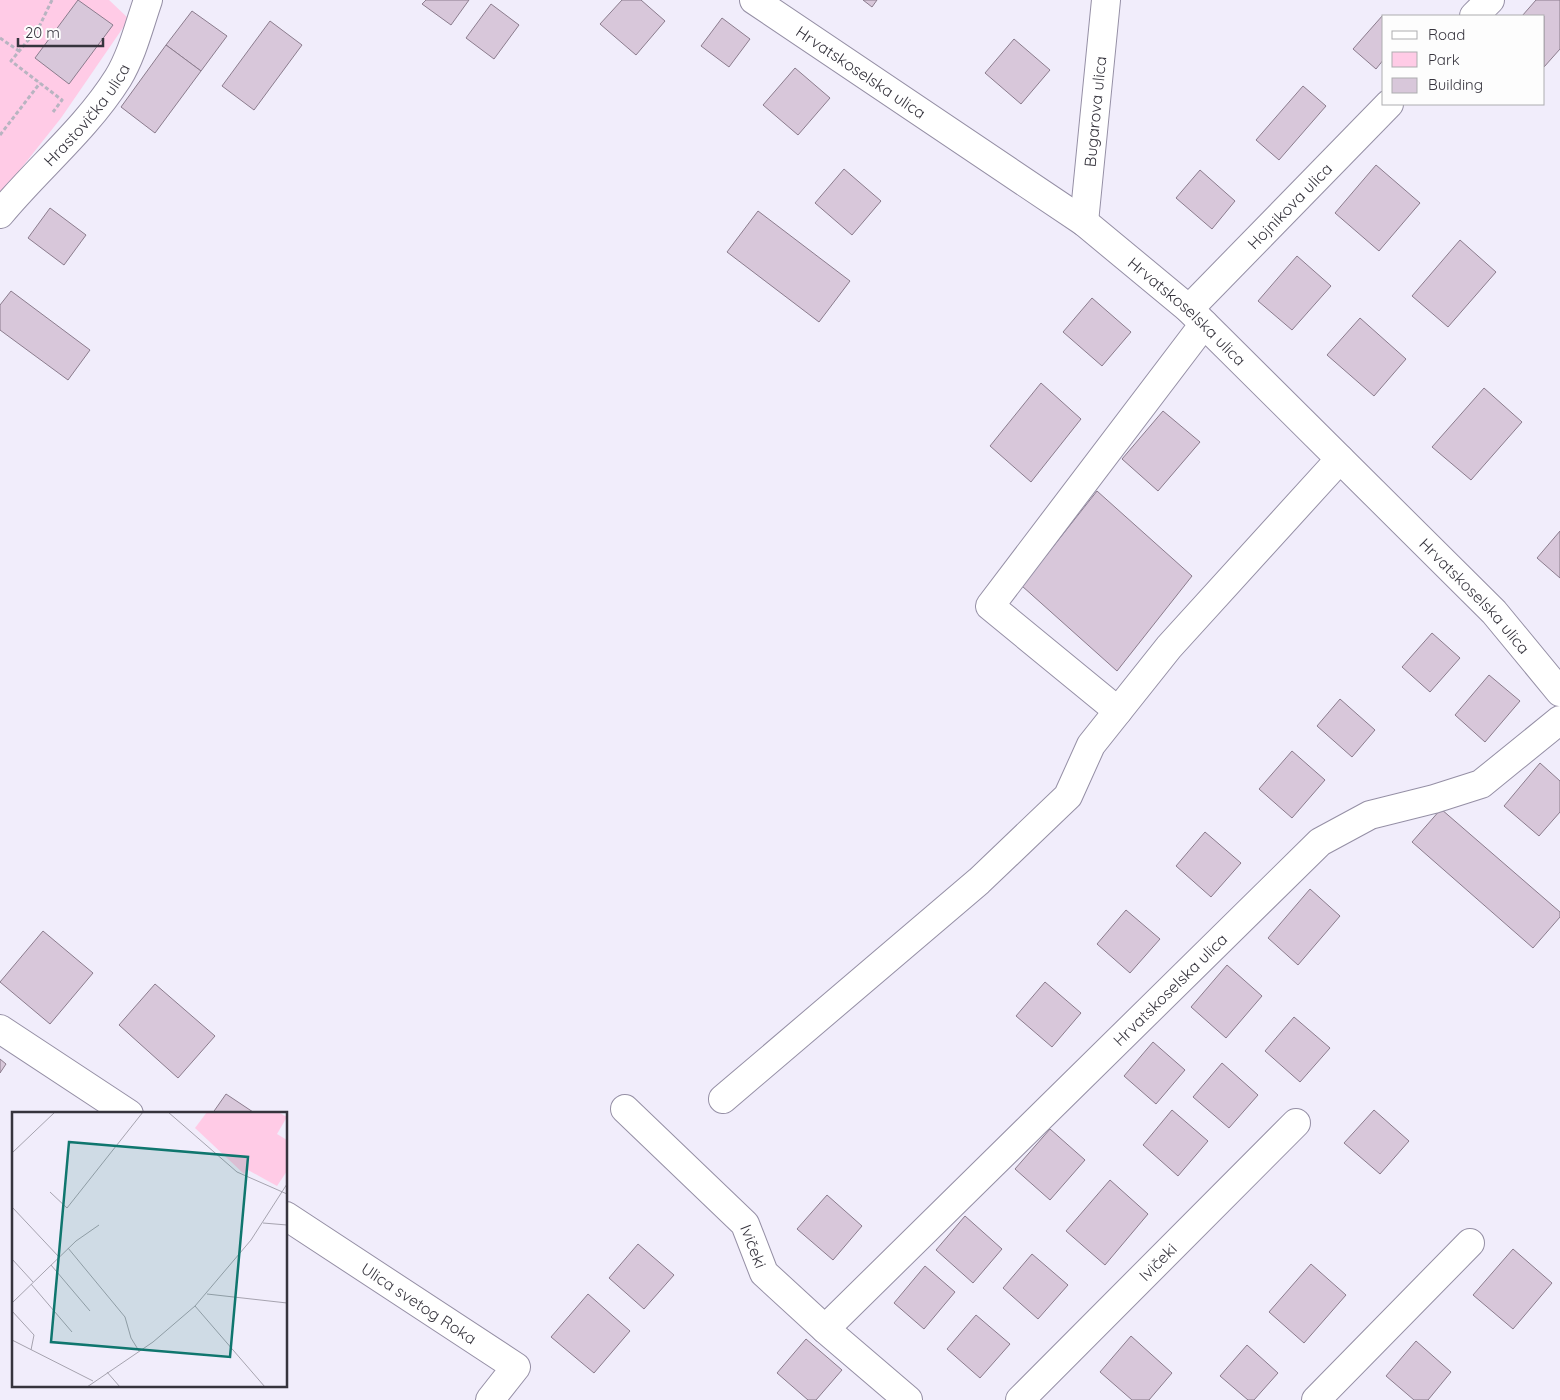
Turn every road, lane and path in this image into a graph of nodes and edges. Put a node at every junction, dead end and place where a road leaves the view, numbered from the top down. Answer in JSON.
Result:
{"nodes":[{"id":1,"x":52,"y":0,"type":"edge"},
{"id":2,"x":148,"y":0,"type":"edge"},
{"id":3,"x":754,"y":0,"type":"edge"},
{"id":4,"x":1106,"y":0,"type":"edge"},
{"id":5,"x":1490,"y":0,"type":"edge"},
{"id":6,"x":1475,"y":15,"type":"edge"},
{"id":7,"x":0,"y":38,"type":"edge"},
{"id":8,"x":19,"y":51,"type":"junction"},
{"id":9,"x":40,"y":83,"type":"junction"},
{"id":10,"x":1388,"y":105,"type":"edge"},
{"id":11,"x":0,"y":135,"type":"edge"},
{"id":12,"x":72,"y":136,"type":"junction"},
{"id":13,"x":0,"y":214,"type":"edge"},
{"id":14,"x":1084,"y":222,"type":"junction"},
{"id":15,"x":1197,"y":317,"type":"junction"},
{"id":16,"x":1340,"y":458,"type":"junction"},
{"id":17,"x":1560,"y":692,"type":"edge"},
{"id":18,"x":1118,"y":711,"type":"junction"},
{"id":19,"x":1560,"y":720,"type":"edge"},
{"id":20,"x":0,"y":1029,"type":"edge"},
{"id":21,"x":722,"y":1099,"type":"dead end"},
{"id":22,"x":625,"y":1109,"type":"dead end"},
{"id":23,"x":126,"y":1112,"type":"edge"},
{"id":24,"x":1296,"y":1123,"type":"dead end"},
{"id":25,"x":288,"y":1217,"type":"edge"},
{"id":26,"x":1470,"y":1243,"type":"dead end"},
{"id":27,"x":825,"y":1329,"type":"junction"},
{"id":28,"x":903,"y":1398,"type":"edge"},
{"id":29,"x":490,"y":1400,"type":"edge"},
{"id":30,"x":1020,"y":1400,"type":"edge"},
{"id":31,"x":1316,"y":1400,"type":"edge"}],
"edges":[{"from":1,"to":8,"type":"path"},
{"from":2,"to":12,"type":"street","name":"Hrastovička ulica"},
{"from":3,"to":14,"type":"street","name":"Hrvatskoselska ulica"},
{"from":4,"to":14,"type":"street","name":"Bugarova ulica"},
{"from":5,"to":6,"type":"street"},
{"from":7,"to":8,"type":"path"},
{"from":8,"to":9,"type":"path"},
{"from":9,"to":11,"type":"path"},
{"from":9,"to":12,"type":"path"},
{"from":10,"to":15,"type":"street","name":"Hojnikova ulica"},
{"from":12,"to":13,"type":"street","name":"Hrastovička ulica"},
{"from":14,"to":15,"type":"street","name":"Hrvatskoselska ulica"},
{"from":15,"to":16,"type":"street","name":"Hrvatskoselska ulica"},
{"from":15,"to":18,"type":"street","name":"Hojnikova ulica"},
{"from":16,"to":17,"type":"street","name":"Hrvatskoselska ulica"},
{"from":16,"to":18,"type":"street"},
{"from":18,"to":21,"type":"street"},
{"from":19,"to":27,"type":"street","name":"Hrvatskoselska ulica"},
{"from":20,"to":23,"type":"street"},
{"from":22,"to":27,"type":"street","name":"Ivičeki"},
{"from":24,"to":30,"type":"street","name":"Ivičeki"},
{"from":25,"to":29,"type":"street","name":"Ulica svetog Roka"},
{"from":26,"to":31,"type":"street"},
{"from":27,"to":28,"type":"street","name":"Ivičeki"}]}
